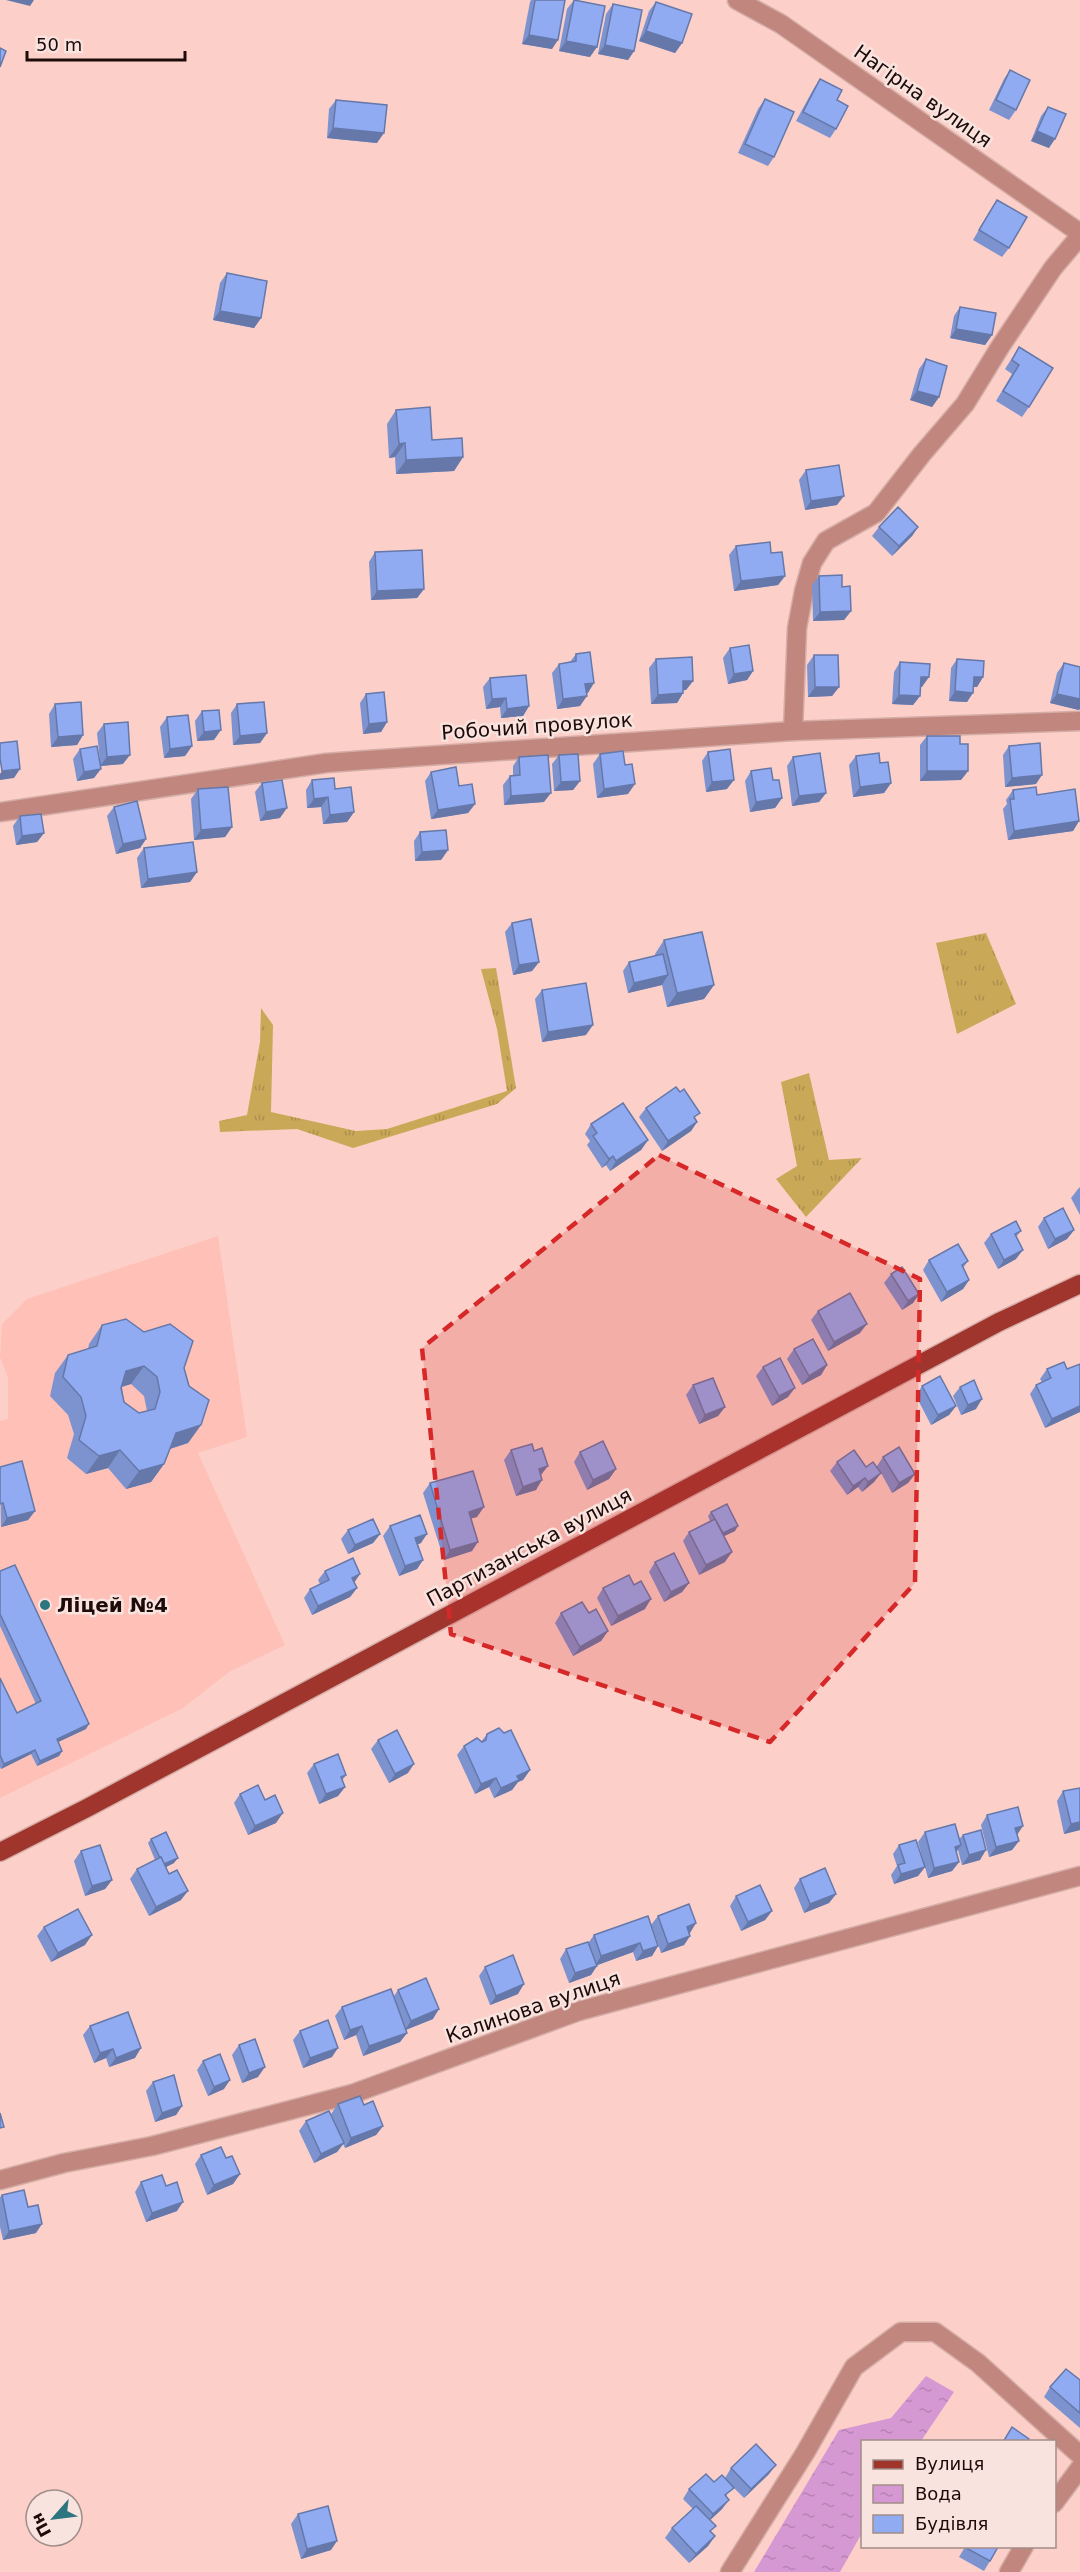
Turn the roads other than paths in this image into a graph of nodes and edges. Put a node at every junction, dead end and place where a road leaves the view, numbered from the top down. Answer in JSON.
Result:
{"nodes":[{"id":1,"x":736,"y":0,"type":"edge"},
{"id":2,"x":1080,"y":234,"type":"edge"},
{"id":3,"x":1080,"y":721,"type":"edge"},
{"id":4,"x":793,"y":731,"type":"junction"},
{"id":5,"x":0,"y":812,"type":"edge"},
{"id":6,"x":1080,"y":1284,"type":"edge"},
{"id":7,"x":0,"y":1852,"type":"edge"},
{"id":8,"x":1080,"y":1876,"type":"edge"},
{"id":9,"x":0,"y":2180,"type":"edge"},
{"id":10,"x":1080,"y":2455,"type":"edge"},
{"id":11,"x":1080,"y":2468,"type":"edge"},
{"id":12,"x":1056,"y":2501,"type":"edge"},
{"id":13,"x":1023,"y":2548,"type":"edge"},
{"id":14,"x":729,"y":2572,"type":"edge"},
{"id":15,"x":1009,"y":2572,"type":"edge"}],
"edges":[{"from":1,"to":2,"type":"street","name":"Нагірна вулиця"},
{"from":2,"to":4,"type":"street"},
{"from":3,"to":4,"type":"street","name":"Робочий провулок"},
{"from":4,"to":5,"type":"street","name":"Робочий провулок"},
{"from":6,"to":7,"type":"main road","name":"Партизанська вулиця"},
{"from":8,"to":9,"type":"street","name":"Калинова вулиця"},
{"from":10,"to":14,"type":"street"},
{"from":11,"to":12,"type":"street"},
{"from":13,"to":15,"type":"street"}]}
